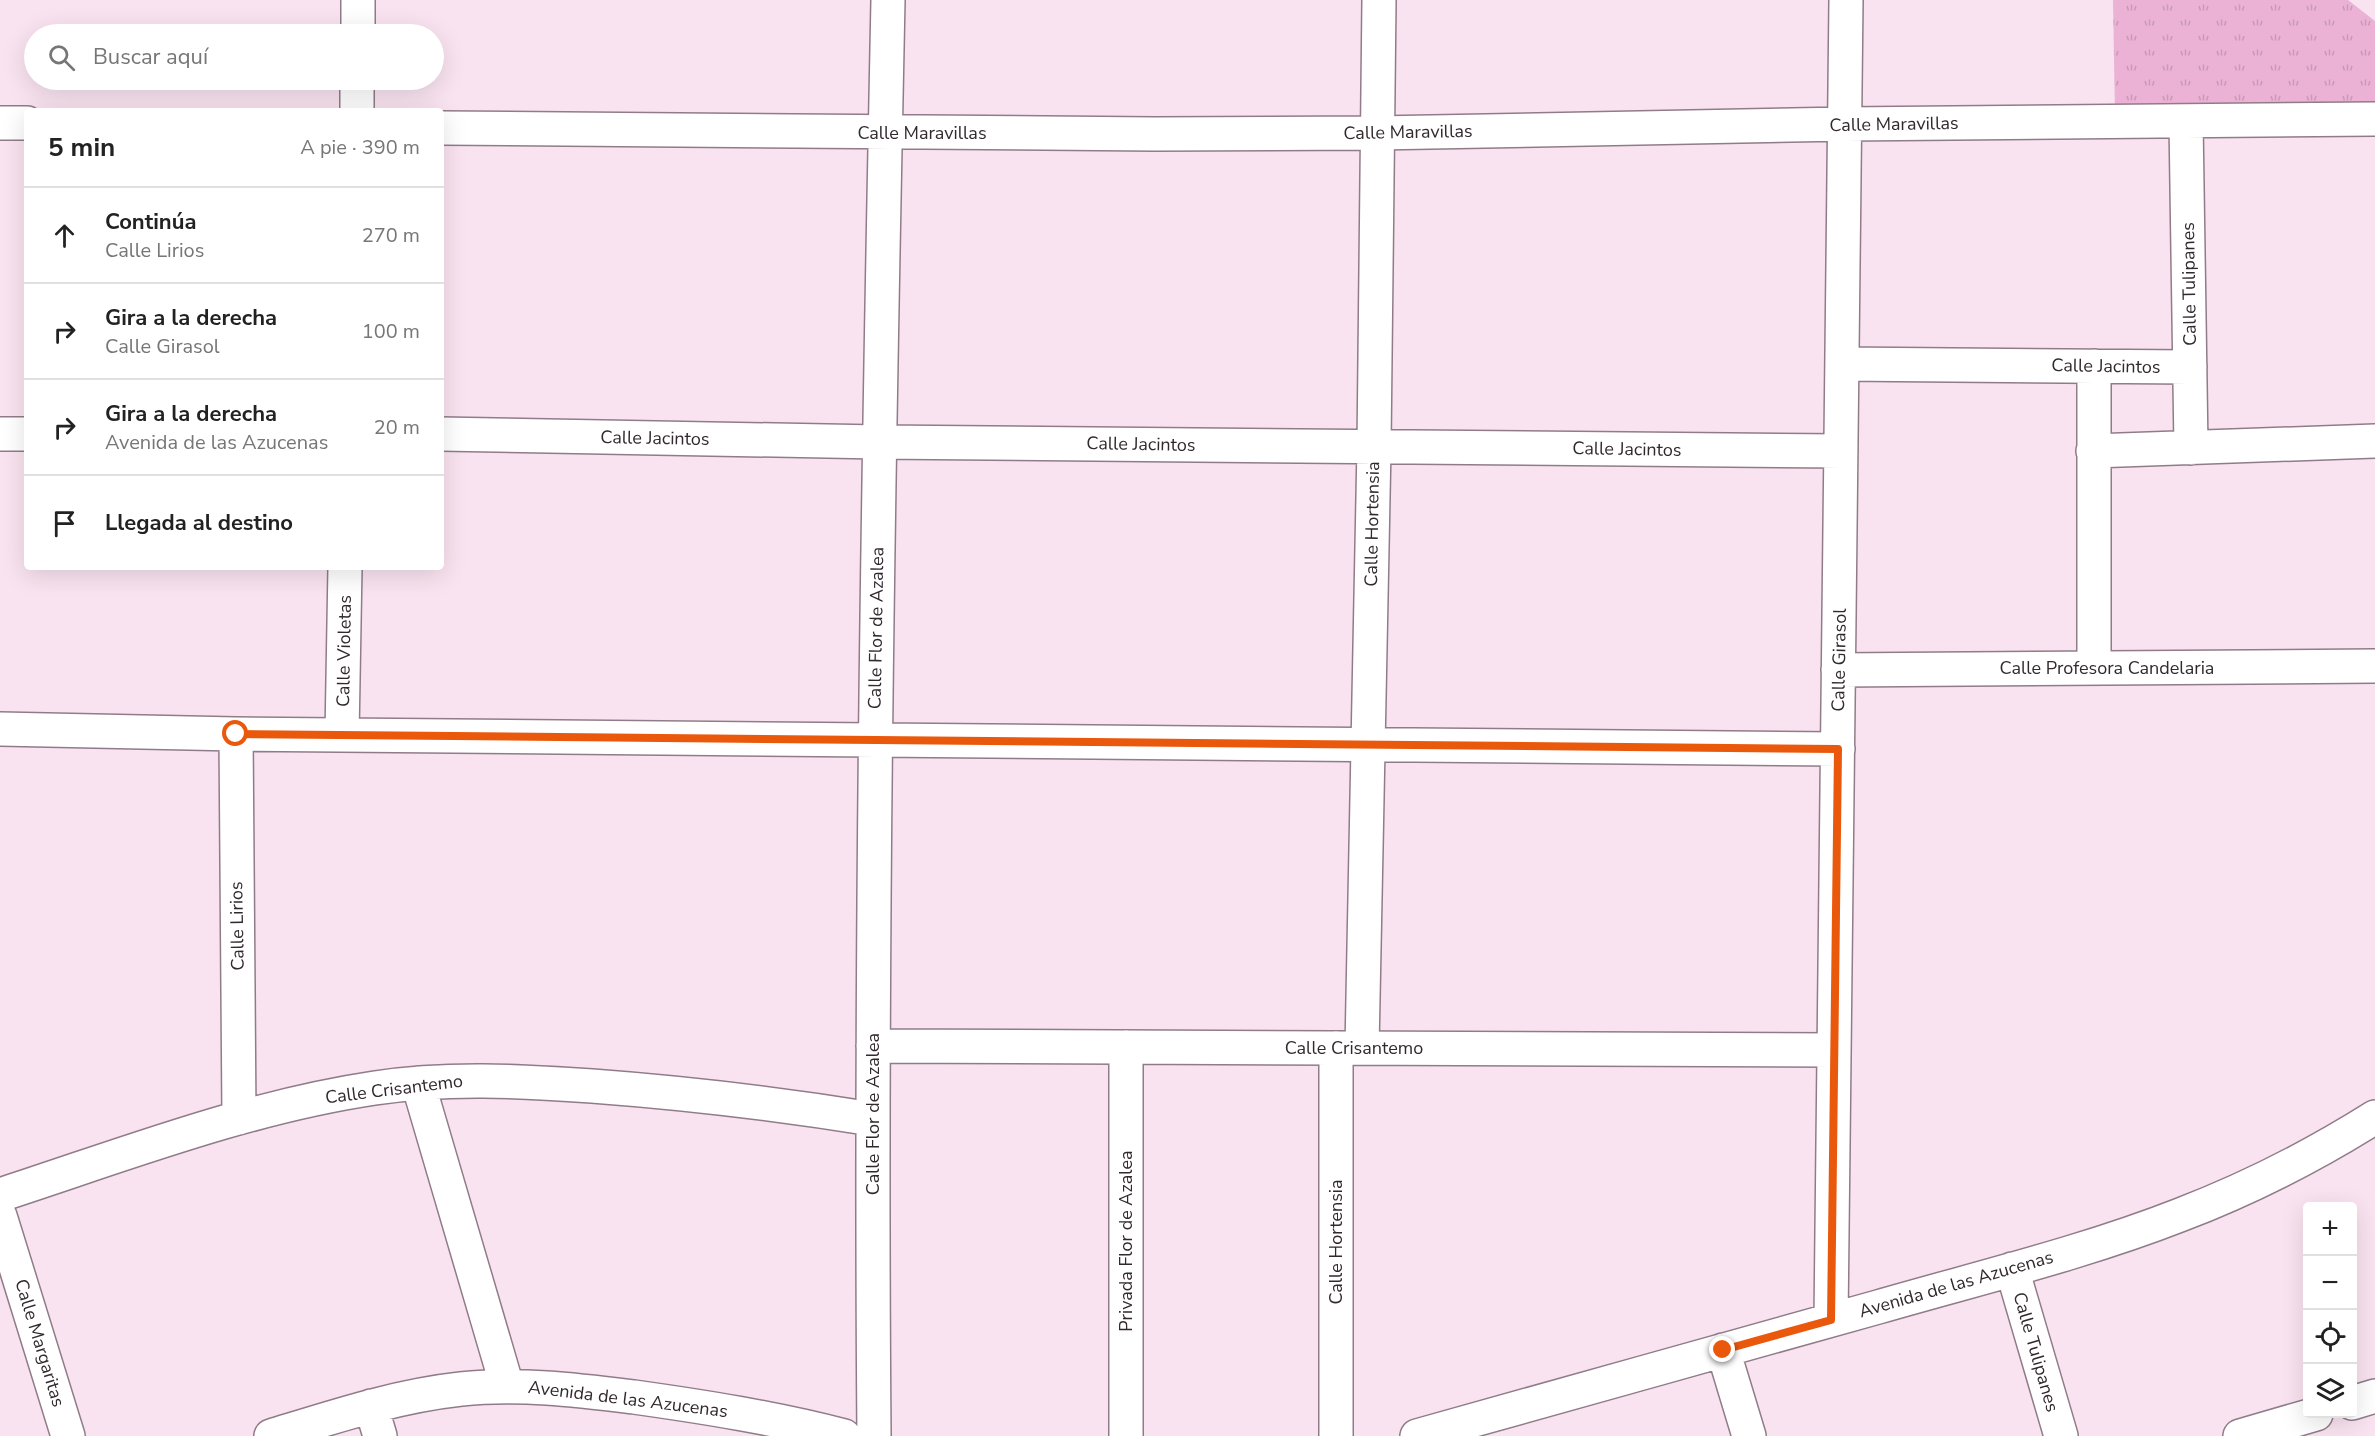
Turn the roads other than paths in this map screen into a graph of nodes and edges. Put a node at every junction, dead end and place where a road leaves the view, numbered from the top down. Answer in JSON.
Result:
{"nodes":[{"id":1,"x":358,"y":0,"type":"edge"},
{"id":2,"x":888,"y":0,"type":"edge"},
{"id":3,"x":1379,"y":0,"type":"edge"},
{"id":4,"x":1846,"y":0,"type":"edge"},
{"id":5,"x":358,"y":24,"type":"edge"},
{"id":6,"x":357,"y":90,"type":"edge"},
{"id":7,"x":357,"y":108,"type":"edge"},
{"id":8,"x":2375,"y":120,"type":"edge"},
{"id":9,"x":2186,"y":121,"type":"junction"},
{"id":10,"x":0,"y":123,"type":"edge"},
{"id":11,"x":24,"y":123,"type":"edge"},
{"id":12,"x":1845,"y":124,"type":"junction"},
{"id":13,"x":444,"y":128,"type":"edge"},
{"id":14,"x":885,"y":133,"type":"junction"},
{"id":15,"x":1377,"y":133,"type":"junction"},
{"id":16,"x":1842,"y":364,"type":"junction"},
{"id":17,"x":2094,"y":366,"type":"junction"},
{"id":18,"x":2190,"y":368,"type":"junction"},
{"id":19,"x":0,"y":434,"type":"edge"},
{"id":20,"x":24,"y":434,"type":"edge"},
{"id":21,"x":444,"y":434,"type":"edge"},
{"id":22,"x":2375,"y":441,"type":"edge"},
{"id":23,"x":879,"y":442,"type":"junction"},
{"id":24,"x":1374,"y":447,"type":"junction"},
{"id":25,"x":2191,"y":448,"type":"junction"},
{"id":26,"x":1841,"y":451,"type":"junction"},
{"id":27,"x":2093,"y":451,"type":"junction"},
{"id":28,"x":345,"y":570,"type":"edge"},
{"id":29,"x":2375,"y":666,"type":"edge"},
{"id":30,"x":2094,"y":668,"type":"junction"},
{"id":31,"x":1838,"y":670,"type":"junction"},
{"id":32,"x":0,"y":729,"type":"edge"},
{"id":33,"x":236,"y":734,"type":"junction"},
{"id":34,"x":342,"y":735,"type":"junction"},
{"id":35,"x":875,"y":740,"type":"junction"},
{"id":36,"x":1367,"y":745,"type":"junction"},
{"id":37,"x":1838,"y":749,"type":"junction"},
{"id":38,"x":873,"y":1046,"type":"junction"},
{"id":39,"x":1126,"y":1047,"type":"junction"},
{"id":40,"x":1349,"y":1048,"type":"junction"},
{"id":41,"x":1834,"y":1050,"type":"junction"},
{"id":42,"x":418,"y":1083,"type":"junction"},
{"id":43,"x":2375,"y":1117,"type":"edge"},
{"id":44,"x":239,"y":1118,"type":"junction"},
{"id":45,"x":872,"y":1119,"type":"junction"},
{"id":46,"x":0,"y":1195,"type":"edge"},
{"id":47,"x":0,"y":1216,"type":"edge"},
{"id":48,"x":2012,"y":1269,"type":"junction"},
{"id":49,"x":1831,"y":1320,"type":"junction"},
{"id":50,"x":1723,"y":1350,"type":"junction"},
{"id":51,"x":507,"y":1386,"type":"junction"},
{"id":52,"x":2375,"y":1396,"type":"edge"},
{"id":53,"x":2357,"y":1401,"type":"edge"},
{"id":54,"x":2303,"y":1417,"type":"edge"},
{"id":55,"x":375,"y":1421,"type":"edge"},
{"id":56,"x":712,"y":1421,"type":"edge"},
{"id":57,"x":1429,"y":1434,"type":"edge"},
{"id":58,"x":68,"y":1436,"type":"edge"},
{"id":59,"x":271,"y":1436,"type":"edge"},
{"id":60,"x":844,"y":1436,"type":"edge"},
{"id":61,"x":874,"y":1436,"type":"edge"},
{"id":62,"x":1126,"y":1436,"type":"edge"},
{"id":63,"x":1336,"y":1436,"type":"edge"},
{"id":64,"x":1749,"y":1436,"type":"edge"},
{"id":65,"x":2061,"y":1436,"type":"edge"},
{"id":66,"x":2240,"y":1436,"type":"edge"}],
"edges":[{"from":1,"to":5,"type":"street"},
{"from":2,"to":14,"type":"street","name":"Calle Flor de Azalea"},
{"from":3,"to":15,"type":"street","name":"Calle Hortensia"},
{"from":4,"to":12,"type":"street","name":"Calle Girasol"},
{"from":6,"to":7,"type":"street"},
{"from":8,"to":9,"type":"street","name":"Calle Maravillas"},
{"from":9,"to":12,"type":"street","name":"Calle Maravillas"},
{"from":9,"to":18,"type":"street","name":"Calle Tulipanes"},
{"from":10,"to":11,"type":"street"},
{"from":12,"to":15,"type":"street","name":"Calle Maravillas"},
{"from":12,"to":16,"type":"street","name":"Calle Girasol"},
{"from":13,"to":14,"type":"street","name":"Calle Maravillas"},
{"from":14,"to":15,"type":"street","name":"Calle Maravillas"},
{"from":14,"to":23,"type":"street","name":"Calle Flor de Azalea"},
{"from":15,"to":24,"type":"street","name":"Calle Hortensia"},
{"from":16,"to":17,"type":"street","name":"Calle Jacintos"},
{"from":16,"to":26,"type":"street","name":"Calle Girasol"},
{"from":17,"to":18,"type":"street","name":"Calle Jacintos"},
{"from":17,"to":27,"type":"street"},
{"from":18,"to":25,"type":"street","name":"Calle Tulipanes"},
{"from":19,"to":20,"type":"street"},
{"from":21,"to":23,"type":"street","name":"Calle Jacintos"},
{"from":22,"to":25,"type":"street"},
{"from":23,"to":24,"type":"street","name":"Calle Jacintos"},
{"from":23,"to":35,"type":"street","name":"Calle Flor de Azalea"},
{"from":24,"to":26,"type":"street","name":"Calle Jacintos"},
{"from":24,"to":36,"type":"street","name":"Calle Hortensia"},
{"from":25,"to":27,"type":"street"},
{"from":26,"to":31,"type":"street","name":"Calle Girasol"},
{"from":27,"to":30,"type":"street"},
{"from":28,"to":34,"type":"street","name":"Calle Violetas"},
{"from":29,"to":30,"type":"street","name":"Calle Profesora Candelaria"},
{"from":30,"to":31,"type":"street","name":"Calle Profesora Candelaria"},
{"from":31,"to":37,"type":"street","name":"Calle Girasol"},
{"from":32,"to":33,"type":"street"},
{"from":33,"to":34,"type":"street"},
{"from":33,"to":44,"type":"street","name":"Calle Lirios"},
{"from":34,"to":35,"type":"street"},
{"from":35,"to":36,"type":"street"},
{"from":35,"to":38,"type":"street","name":"Calle Flor de Azalea"},
{"from":36,"to":37,"type":"street"},
{"from":36,"to":40,"type":"street","name":"Calle Hortensia"},
{"from":37,"to":41,"type":"street","name":"Calle Girasol"},
{"from":38,"to":39,"type":"street","name":"Calle Crisantemo"},
{"from":38,"to":45,"type":"street","name":"Calle Flor de Azalea"},
{"from":39,"to":40,"type":"street","name":"Calle Crisantemo"},
{"from":39,"to":62,"type":"street","name":"Privada Flor de Azalea"},
{"from":40,"to":41,"type":"street","name":"Calle Crisantemo"},
{"from":40,"to":63,"type":"street","name":"Calle Hortensia"},
{"from":41,"to":49,"type":"street","name":"Calle Girasol"},
{"from":42,"to":44,"type":"street","name":"Calle Crisantemo"},
{"from":42,"to":45,"type":"street","name":"Calle Crisantemo"},
{"from":42,"to":51,"type":"street"},
{"from":43,"to":48,"type":"street","name":"Avenida de las Azucenas"},
{"from":44,"to":46,"type":"street","name":"Calle Crisantemo"},
{"from":45,"to":61,"type":"street","name":"Calle Flor de Azalea"},
{"from":47,"to":58,"type":"street","name":"Calle Margaritas"},
{"from":48,"to":49,"type":"street","name":"Avenida de las Azucenas"},
{"from":48,"to":65,"type":"street","name":"Calle Tulipanes"},
{"from":49,"to":50,"type":"street","name":"Avenida de las Azucenas"},
{"from":50,"to":57,"type":"street","name":"Avenida de las Azucenas"},
{"from":50,"to":64,"type":"street"},
{"from":51,"to":55,"type":"street","name":"Avenida de las Azucenas"},
{"from":51,"to":56,"type":"street","name":"Avenida de las Azucenas"},
{"from":52,"to":53,"type":"street"},
{"from":54,"to":66,"type":"street"},
{"from":55,"to":59,"type":"street","name":"Avenida de las Azucenas"},
{"from":56,"to":60,"type":"street","name":"Avenida de las Azucenas"}]}
